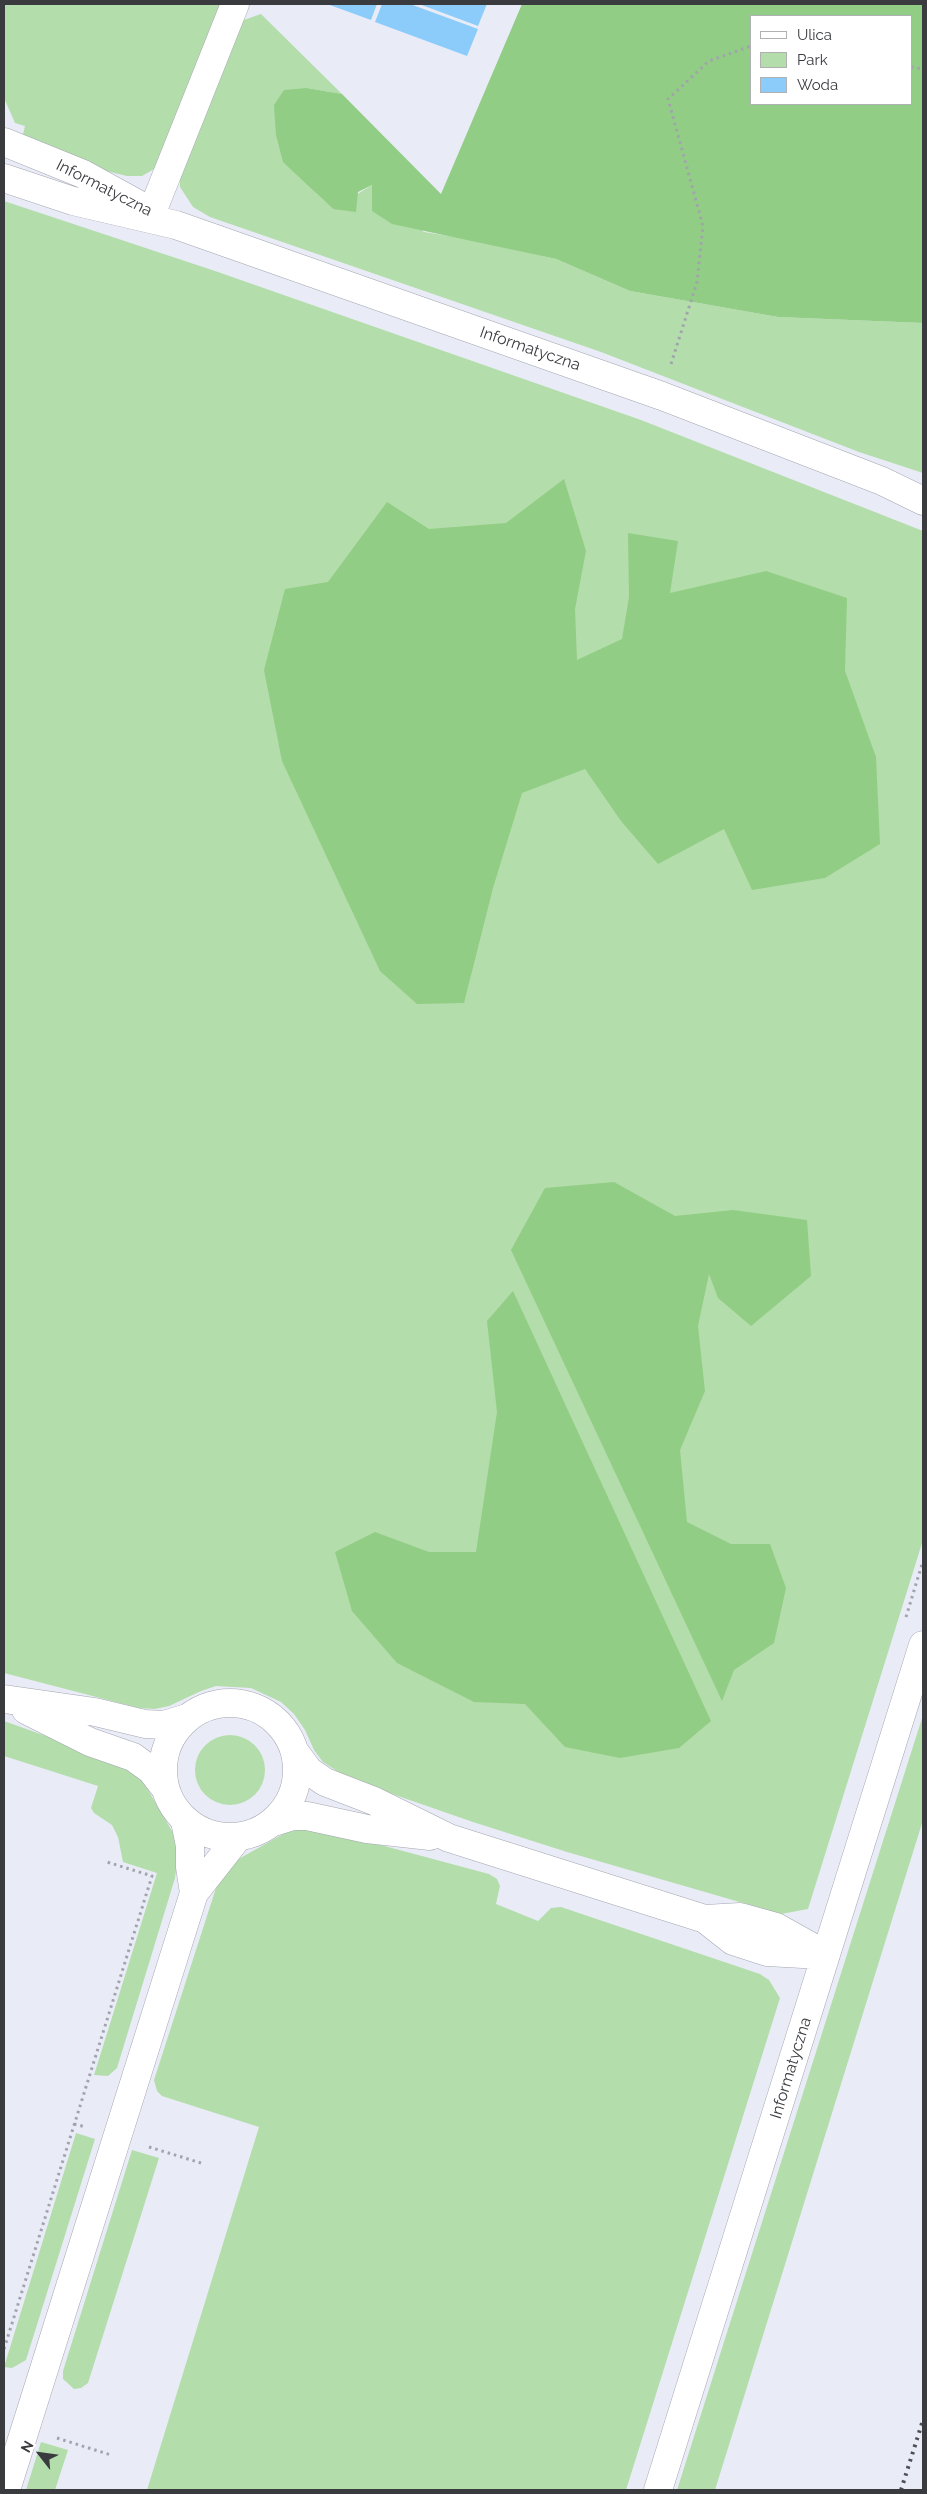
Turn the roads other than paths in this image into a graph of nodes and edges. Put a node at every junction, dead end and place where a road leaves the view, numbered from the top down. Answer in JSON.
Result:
{"nodes":[{"id":1,"x":235,"y":4,"type":"edge"},
{"id":2,"x":4,"y":142,"type":"edge"},
{"id":3,"x":4,"y":178,"type":"edge"},
{"id":4,"x":152,"y":212,"type":"junction"},
{"id":5,"x":176,"y":225,"type":"junction"},
{"id":6,"x":882,"y":482,"type":"junction"},
{"id":7,"x":923,"y":492,"type":"edge"},
{"id":8,"x":923,"y":501,"type":"edge"},
{"id":9,"x":923,"y":1645,"type":"edge"},
{"id":10,"x":4,"y":1699,"type":"edge"},
{"id":11,"x":187,"y":1718,"type":"junction"},
{"id":12,"x":295,"y":1752,"type":"junction"},
{"id":13,"x":165,"y":1788,"type":"junction"},
{"id":14,"x":185,"y":1820,"type":"junction"},
{"id":15,"x":274,"y":1822,"type":"junction"},
{"id":16,"x":238,"y":1837,"type":"junction"},
{"id":17,"x":449,"y":1838,"type":"junction"},
{"id":18,"x":194,"y":1893,"type":"junction"},
{"id":19,"x":826,"y":1955,"type":"junction"},
{"id":20,"x":6,"y":2490,"type":"edge"},
{"id":21,"x":658,"y":2490,"type":"edge"}],
"edges":[{"from":1,"to":4,"type":"street"},
{"from":2,"to":4,"type":"street","name":"Informatyczna"},
{"from":3,"to":5,"type":"street","name":"Informatyczna"},
{"from":4,"to":5,"type":"street","name":"Informatyczna"},
{"from":5,"to":6,"type":"street","name":"Informatyczna"},
{"from":6,"to":7,"type":"street","name":"Informatyczna"},
{"from":6,"to":8,"type":"street","name":"Informatyczna"},
{"from":9,"to":19,"type":"street","name":"Informatyczna"},
{"from":10,"to":11,"type":"street"},
{"from":10,"to":13,"type":"street"},
{"from":11,"to":12,"type":"street"},
{"from":11,"to":13,"type":"street"},
{"from":12,"to":15,"type":"street"},
{"from":12,"to":17,"type":"street"},
{"from":13,"to":14,"type":"street"},
{"from":14,"to":16,"type":"street"},
{"from":14,"to":18,"type":"street"},
{"from":15,"to":16,"type":"street"},
{"from":15,"to":17,"type":"street"},
{"from":16,"to":18,"type":"street"},
{"from":17,"to":19,"type":"street"},
{"from":18,"to":20,"type":"street"},
{"from":19,"to":21,"type":"street","name":"Informatyczna"}]}
